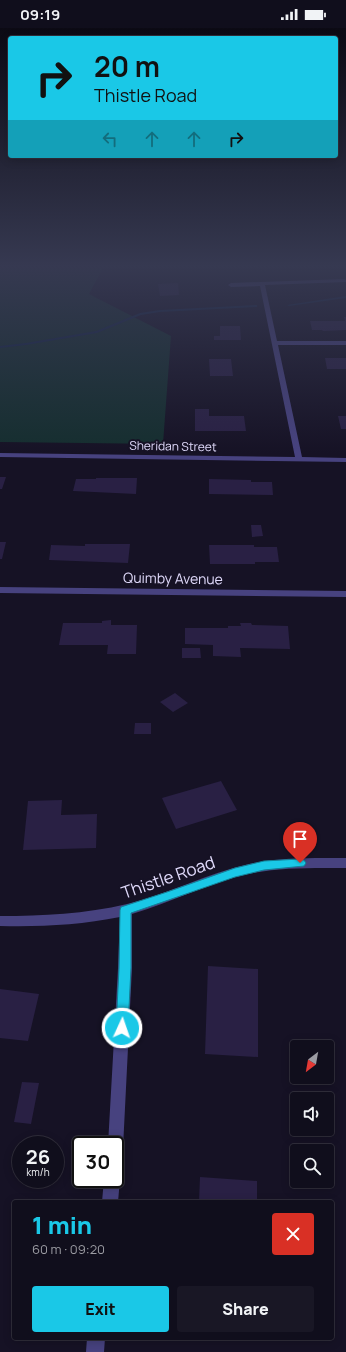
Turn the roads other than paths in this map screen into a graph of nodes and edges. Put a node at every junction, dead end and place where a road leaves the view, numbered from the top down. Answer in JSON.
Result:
{"nodes":[{"id":1,"x":271,"y":330,"type":"edge"},
{"id":2,"x":274,"y":343,"type":"junction"},
{"id":3,"x":346,"y":343,"type":"edge"},
{"id":4,"x":0,"y":455,"type":"edge"},
{"id":5,"x":298,"y":460,"type":"junction"},
{"id":6,"x":346,"y":460,"type":"edge"},
{"id":7,"x":0,"y":590,"type":"edge"},
{"id":8,"x":346,"y":594,"type":"edge"},
{"id":9,"x":346,"y":863,"type":"edge"},
{"id":10,"x":126,"y":910,"type":"junction"},
{"id":11,"x":0,"y":922,"type":"edge"},
{"id":12,"x":116,"y":1136,"type":"edge"},
{"id":13,"x":111,"y":1188,"type":"edge"},
{"id":14,"x":110,"y":1200,"type":"edge"},
{"id":15,"x":96,"y":1340,"type":"edge"},
{"id":16,"x":95,"y":1352,"type":"edge"}],
"edges":[{"from":1,"to":2,"type":"street"},
{"from":2,"to":3,"type":"street"},
{"from":2,"to":5,"type":"street"},
{"from":4,"to":5,"type":"street","name":"Sheridan Street"},
{"from":5,"to":6,"type":"street","name":"Sheridan Street"},
{"from":7,"to":8,"type":"street","name":"Quimby Avenue"},
{"from":9,"to":10,"type":"street","name":"Thistle Road"},
{"from":10,"to":11,"type":"street","name":"Thistle Road"},
{"from":10,"to":12,"type":"street"},
{"from":13,"to":14,"type":"street"},
{"from":15,"to":16,"type":"street"}]}
